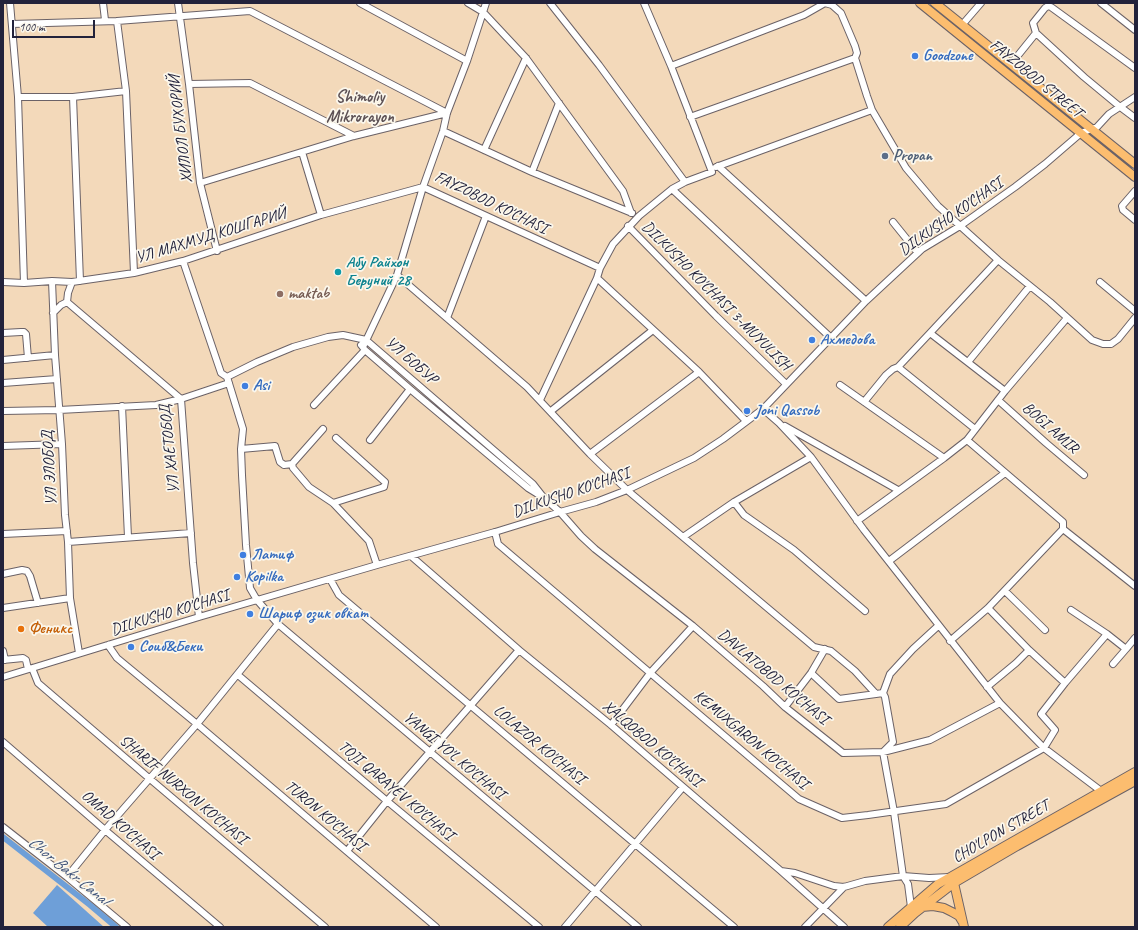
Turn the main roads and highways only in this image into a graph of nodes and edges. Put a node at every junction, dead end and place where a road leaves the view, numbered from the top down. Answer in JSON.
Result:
{"nodes":[{"id":1,"x":920,"y":3,"type":"edge"},
{"id":2,"x":935,"y":3,"type":"edge"},
{"id":3,"x":1135,"y":164,"type":"edge"},
{"id":4,"x":1135,"y":177,"type":"edge"},
{"id":5,"x":1135,"y":772,"type":"edge"},
{"id":6,"x":1135,"y":781,"type":"edge"},
{"id":7,"x":952,"y":880,"type":"junction"},
{"id":8,"x":922,"y":907,"type":"junction"},
{"id":9,"x":963,"y":925,"type":"edge"},
{"id":10,"x":888,"y":927,"type":"edge"},
{"id":11,"x":900,"y":927,"type":"edge"}],
"edges":[{"from":1,"to":4,"type":"main road","name":"FAYZOBOD STREET"},
{"from":2,"to":3,"type":"main road","name":"FAYZOBOD STREET"},
{"from":5,"to":7,"type":"main road","name":"CHO'LPON STREET"},
{"from":6,"to":7,"type":"main road","name":"CHO'LPON STREET"},
{"from":7,"to":8,"type":"main road","name":"CHO'LPON STREET"},
{"from":7,"to":9,"type":"main road"},
{"from":7,"to":10,"type":"main road","name":"CHO'LPON STREET"},
{"from":8,"to":9,"type":"main road"},
{"from":8,"to":11,"type":"main road","name":"CHO'LPON STREET"}]}
